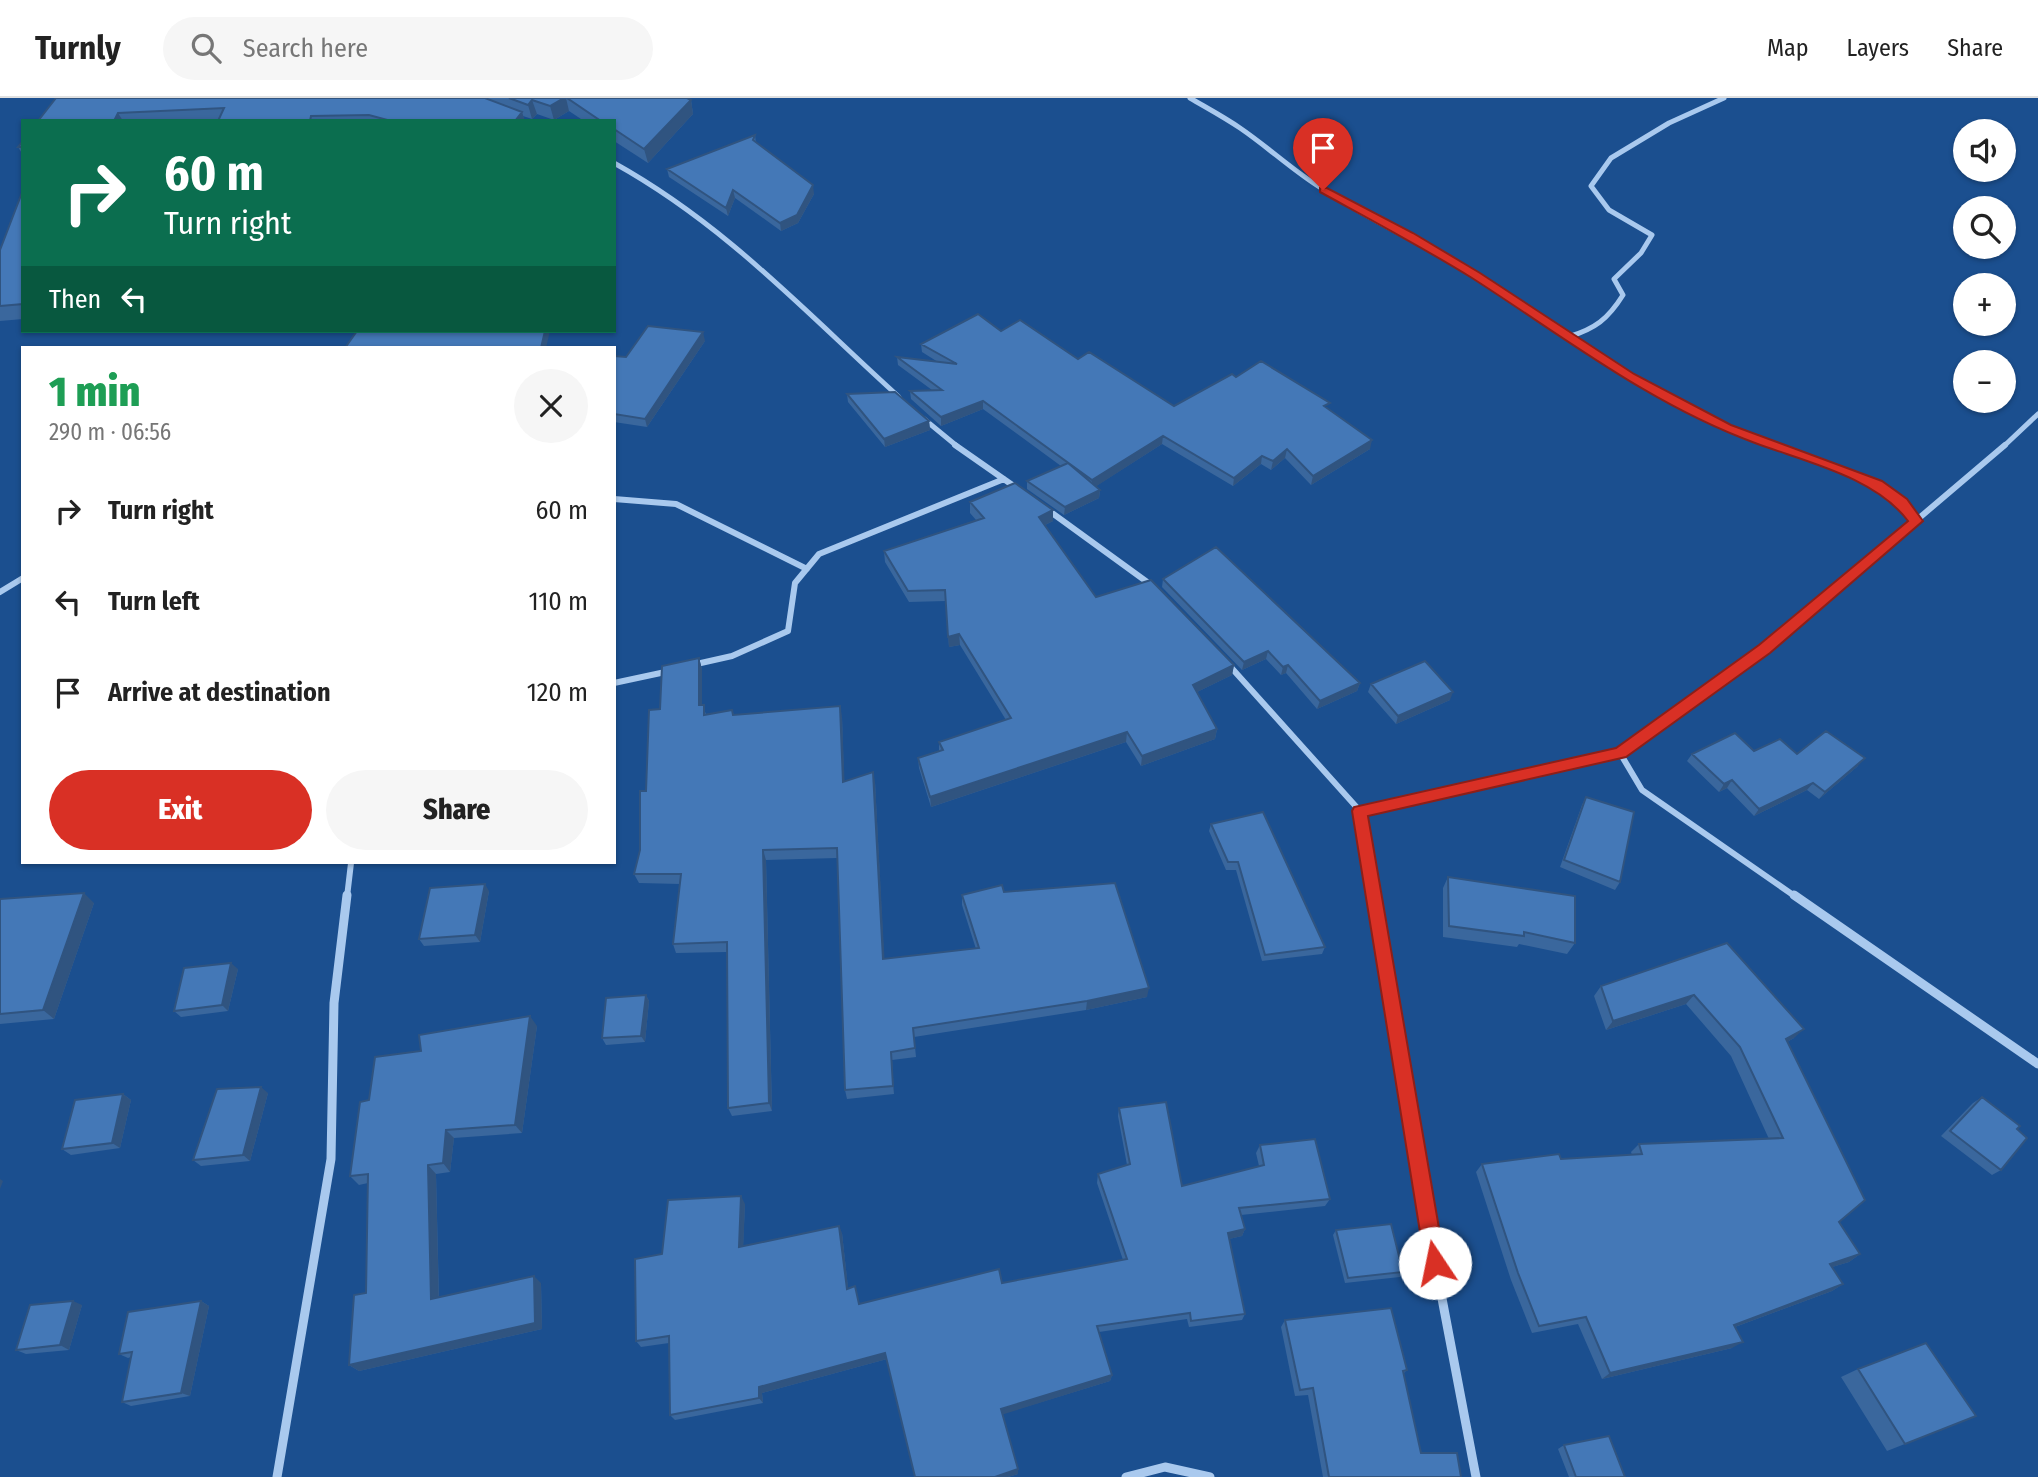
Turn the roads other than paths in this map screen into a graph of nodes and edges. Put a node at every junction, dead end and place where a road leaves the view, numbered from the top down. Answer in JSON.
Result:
{"nodes":[{"id":1,"x":1190,"y":98,"type":"edge"},
{"id":2,"x":1724,"y":98,"type":"edge"},
{"id":3,"x":616,"y":164,"type":"edge"},
{"id":4,"x":1568,"y":337,"type":"junction"},
{"id":5,"x":911,"y":408,"type":"edge"},
{"id":6,"x":2038,"y":414,"type":"edge"},
{"id":7,"x":921,"y":416,"type":"edge"},
{"id":8,"x":1004,"y":479,"type":"junction"},
{"id":9,"x":1026,"y":495,"type":"edge"},
{"id":10,"x":616,"y":499,"type":"edge"},
{"id":11,"x":1037,"y":503,"type":"edge"},
{"id":12,"x":1916,"y":521,"type":"junction"},
{"id":13,"x":807,"y":569,"type":"junction"},
{"id":14,"x":21,"y":579,"type":"edge"},
{"id":15,"x":0,"y":592,"type":"edge"},
{"id":16,"x":1158,"y":592,"type":"edge"},
{"id":17,"x":1222,"y":657,"type":"edge"},
{"id":18,"x":616,"y":683,"type":"edge"},
{"id":19,"x":1620,"y":753,"type":"junction"},
{"id":20,"x":1360,"y":811,"type":"junction"},
{"id":21,"x":351,"y":864,"type":"edge"},
{"id":22,"x":2038,"y":1064,"type":"edge"},
{"id":23,"x":277,"y":1477,"type":"edge"},
{"id":24,"x":1126,"y":1477,"type":"edge"},
{"id":25,"x":1210,"y":1477,"type":"edge"},
{"id":26,"x":1476,"y":1477,"type":"edge"}],
"edges":[{"from":1,"to":4,"type":"street"},
{"from":2,"to":4,"type":"street"},
{"from":3,"to":5,"type":"street"},
{"from":4,"to":12,"type":"street"},
{"from":6,"to":12,"type":"street"},
{"from":7,"to":8,"type":"street"},
{"from":8,"to":9,"type":"street"},
{"from":8,"to":13,"type":"street"},
{"from":10,"to":13,"type":"street"},
{"from":11,"to":16,"type":"street"},
{"from":12,"to":19,"type":"street"},
{"from":13,"to":18,"type":"street"},
{"from":14,"to":15,"type":"street"},
{"from":17,"to":20,"type":"street"},
{"from":19,"to":20,"type":"street"},
{"from":19,"to":22,"type":"street"},
{"from":20,"to":26,"type":"street"},
{"from":21,"to":23,"type":"street"},
{"from":24,"to":25,"type":"street"}]}
